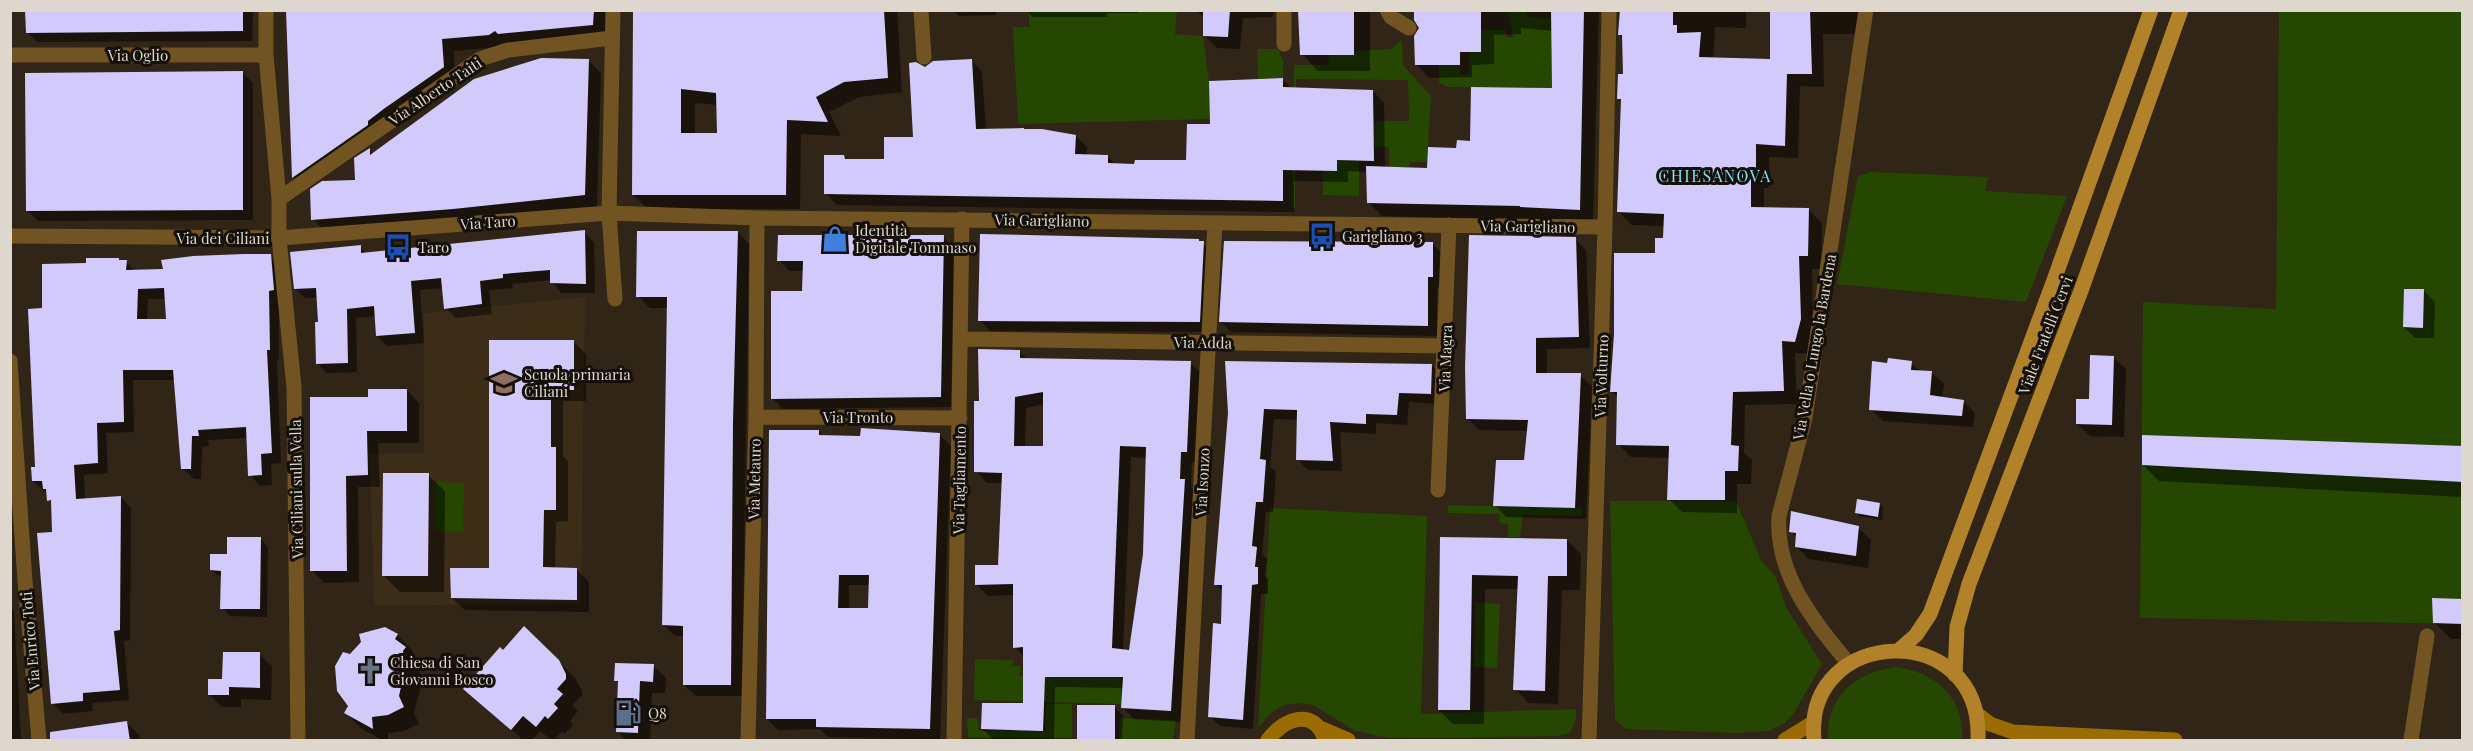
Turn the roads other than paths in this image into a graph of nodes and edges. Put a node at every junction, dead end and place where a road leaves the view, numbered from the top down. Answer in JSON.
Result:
{"nodes":[{"id":1,"x":266,"y":10,"type":"edge"},
{"id":2,"x":613,"y":10,"type":"edge"},
{"id":3,"x":921,"y":10,"type":"edge"},
{"id":4,"x":1284,"y":10,"type":"edge"},
{"id":5,"x":1387,"y":10,"type":"edge"},
{"id":6,"x":1608,"y":10,"type":"edge"},
{"id":7,"x":1866,"y":10,"type":"edge"},
{"id":8,"x":2151,"y":10,"type":"edge"},
{"id":9,"x":2181,"y":10,"type":"edge"},
{"id":10,"x":1409,"y":28,"type":"dead end"},
{"id":11,"x":612,"y":38,"type":"junction"},
{"id":12,"x":1284,"y":44,"type":"dead end"},
{"id":13,"x":10,"y":55,"type":"edge"},
{"id":14,"x":266,"y":55,"type":"junction"},
{"id":15,"x":924,"y":57,"type":"dead end"},
{"id":16,"x":279,"y":199,"type":"junction"},
{"id":17,"x":609,"y":213,"type":"junction"},
{"id":18,"x":757,"y":218,"type":"junction"},
{"id":19,"x":962,"y":219,"type":"junction"},
{"id":20,"x":1215,"y":223,"type":"junction"},
{"id":21,"x":1449,"y":225,"type":"junction"},
{"id":22,"x":1605,"y":227,"type":"junction"},
{"id":23,"x":10,"y":236,"type":"edge"},
{"id":24,"x":279,"y":238,"type":"junction"},
{"id":25,"x":615,"y":299,"type":"dead end"},
{"id":26,"x":961,"y":339,"type":"junction"},
{"id":27,"x":1210,"y":342,"type":"junction"},
{"id":28,"x":1445,"y":346,"type":"junction"},
{"id":29,"x":10,"y":362,"type":"edge"},
{"id":30,"x":12,"y":401,"type":"edge"},
{"id":31,"x":756,"y":417,"type":"junction"},
{"id":32,"x":960,"y":418,"type":"junction"},
{"id":33,"x":1438,"y":490,"type":"dead end"},
{"id":34,"x":18,"y":577,"type":"edge"},
{"id":35,"x":2427,"y":636,"type":"dead end"},
{"id":36,"x":1899,"y":650,"type":"junction"},
{"id":37,"x":1849,"y":664,"type":"junction"},
{"id":38,"x":1956,"y":675,"type":"junction"},
{"id":39,"x":1977,"y":714,"type":"junction"},
{"id":40,"x":1814,"y":722,"type":"junction"},
{"id":41,"x":1324,"y":735,"type":"edge"},
{"id":42,"x":39,"y":741,"type":"edge"},
{"id":43,"x":298,"y":741,"type":"edge"},
{"id":44,"x":748,"y":741,"type":"edge"},
{"id":45,"x":954,"y":741,"type":"edge"},
{"id":46,"x":1187,"y":741,"type":"edge"},
{"id":47,"x":1268,"y":741,"type":"edge"},
{"id":48,"x":1348,"y":741,"type":"edge"},
{"id":49,"x":1589,"y":741,"type":"edge"},
{"id":50,"x":1785,"y":741,"type":"edge"},
{"id":51,"x":1814,"y":741,"type":"edge"},
{"id":52,"x":1978,"y":741,"type":"edge"},
{"id":53,"x":2175,"y":741,"type":"edge"},
{"id":54,"x":2411,"y":741,"type":"edge"}],
"edges":[{"from":1,"to":14,"type":"street","name":"Via dei Ciliani"},
{"from":2,"to":11,"type":"street"},
{"from":3,"to":15,"type":"street"},
{"from":4,"to":12,"type":"street"},
{"from":5,"to":10,"type":"street"},
{"from":6,"to":22,"type":"street","name":"Via Volturno"},
{"from":7,"to":37,"type":"street","name":"Via Vella o Lungo la Bardena"},
{"from":8,"to":36,"type":"main road","name":"Viale Fratelli Cervi"},
{"from":9,"to":38,"type":"main road","name":"Viale Fratelli Cervi"},
{"from":11,"to":16,"type":"street","name":"Via Alberto Taiti"},
{"from":11,"to":17,"type":"street"},
{"from":13,"to":14,"type":"street","name":"Via Oglio"},
{"from":14,"to":16,"type":"street","name":"Via dei Ciliani"},
{"from":16,"to":24,"type":"street","name":"Via dei Ciliani"},
{"from":17,"to":18,"type":"street","name":"Via Garigliano"},
{"from":17,"to":24,"type":"street","name":"Via Taro"},
{"from":17,"to":25,"type":"street"},
{"from":18,"to":19,"type":"street","name":"Via Garigliano"},
{"from":18,"to":31,"type":"street","name":"Via Metauro"},
{"from":19,"to":20,"type":"street","name":"Via Garigliano"},
{"from":19,"to":26,"type":"street","name":"Via Tagliamento"},
{"from":20,"to":21,"type":"street","name":"Via Garigliano"},
{"from":20,"to":27,"type":"street","name":"Via Isonzo"},
{"from":21,"to":22,"type":"street","name":"Via Garigliano"},
{"from":21,"to":28,"type":"street","name":"Via Magra"},
{"from":22,"to":49,"type":"street","name":"Via Volturno"},
{"from":23,"to":24,"type":"street","name":"Via dei Ciliani"},
{"from":24,"to":43,"type":"street","name":"Via Ciliani sulla Vella"},
{"from":26,"to":27,"type":"street","name":"Via Adda"},
{"from":26,"to":32,"type":"street","name":"Via Tagliamento"},
{"from":27,"to":28,"type":"street","name":"Via Adda"},
{"from":27,"to":46,"type":"street","name":"Via Isonzo"},
{"from":28,"to":33,"type":"street","name":"Via Magra"},
{"from":29,"to":30,"type":"street","name":"Via Enrico Toti"},
{"from":30,"to":34,"type":"street","name":"Via Enrico Toti"},
{"from":31,"to":32,"type":"street","name":"Via Tronto"},
{"from":31,"to":44,"type":"street","name":"Via Metauro"},
{"from":32,"to":45,"type":"street","name":"Via Tagliamento"},
{"from":34,"to":42,"type":"street","name":"Via Enrico Toti"},
{"from":35,"to":54,"type":"street"},
{"from":36,"to":37,"type":"main road"},
{"from":36,"to":38,"type":"main road"},
{"from":37,"to":40,"type":"main road"},
{"from":38,"to":39,"type":"main road"},
{"from":39,"to":52,"type":"main road"},
{"from":39,"to":53,"type":"street"},
{"from":40,"to":50,"type":"street"},
{"from":40,"to":51,"type":"main road"},
{"from":41,"to":47,"type":"street"},
{"from":41,"to":48,"type":"street"}]}
